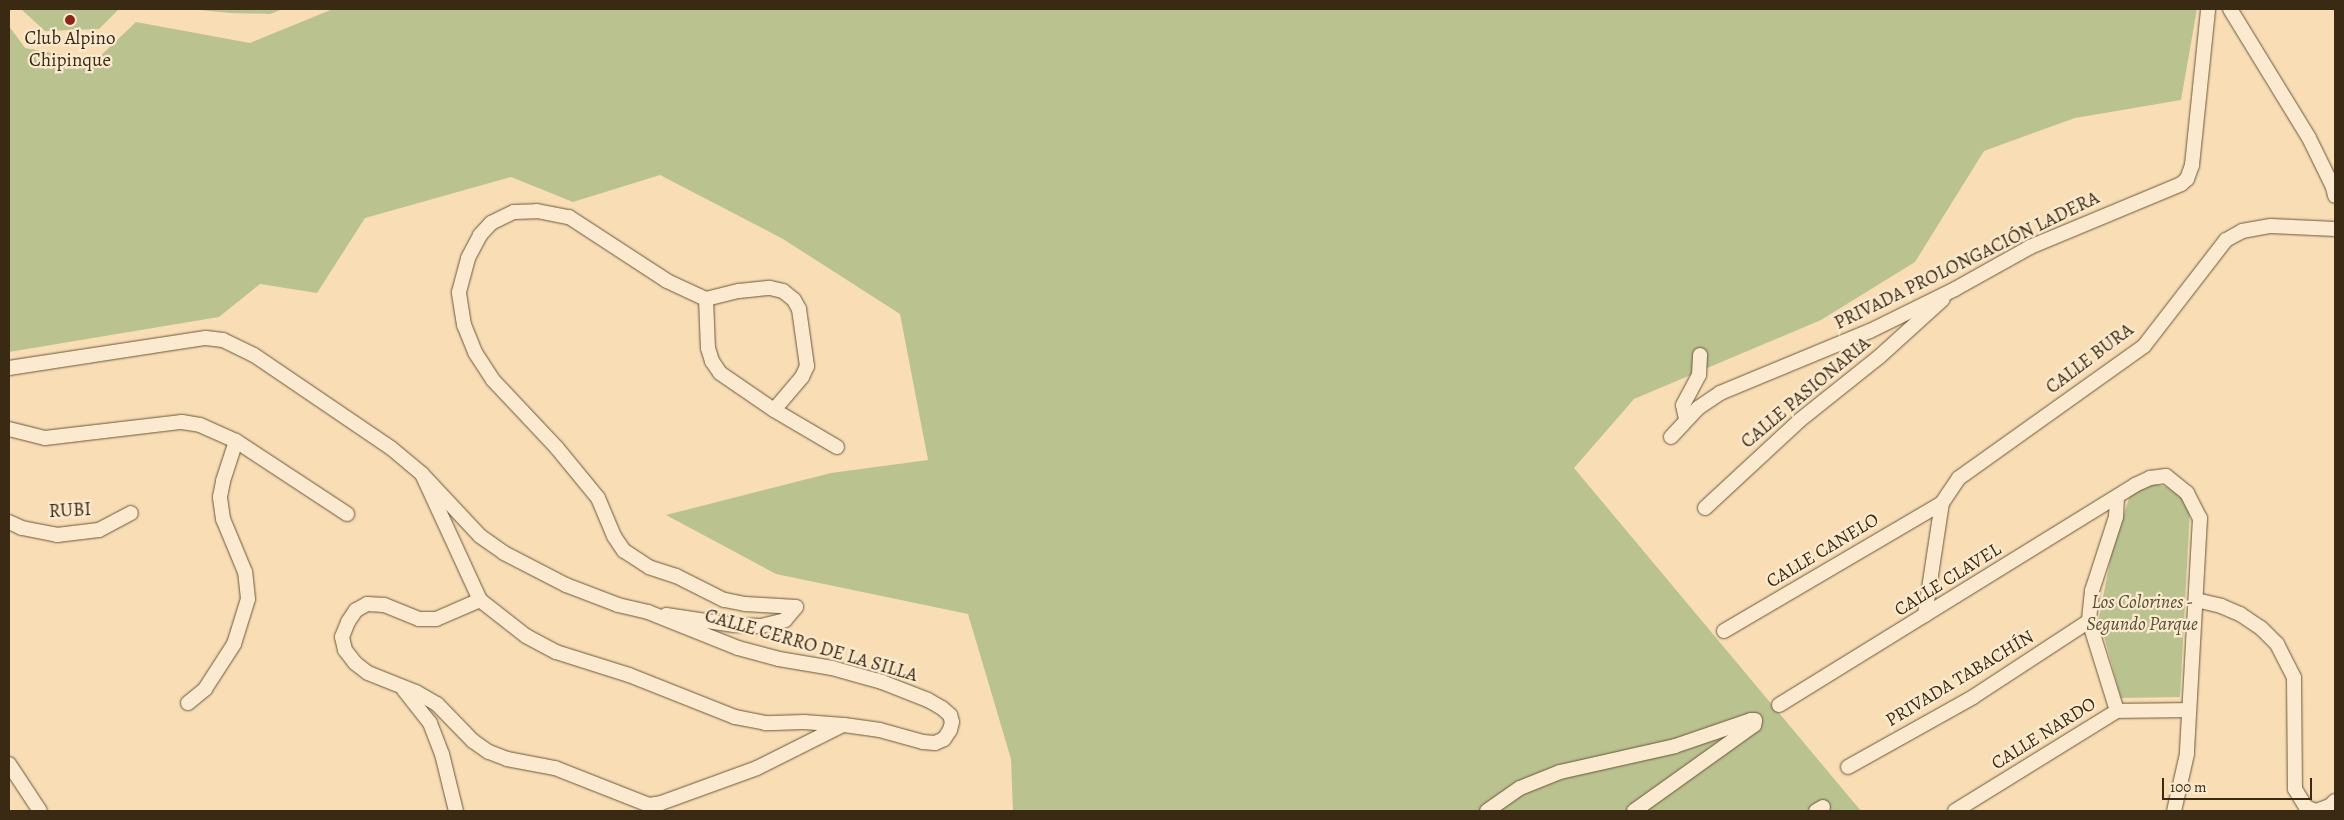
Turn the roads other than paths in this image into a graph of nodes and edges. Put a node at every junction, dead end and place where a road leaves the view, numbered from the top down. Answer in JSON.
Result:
{"nodes":[{"id":1,"x":2208,"y":9,"type":"edge"},
{"id":2,"x":2230,"y":9,"type":"edge"},
{"id":3,"x":2335,"y":196,"type":"edge"},
{"id":4,"x":2335,"y":229,"type":"edge"},
{"id":5,"x":1955,"y":289,"type":"junction"},
{"id":6,"x":706,"y":299,"type":"junction"},
{"id":7,"x":1700,"y":355,"type":"dead end"},
{"id":8,"x":9,"y":368,"type":"edge"},
{"id":9,"x":774,"y":410,"type":"junction"},
{"id":10,"x":1686,"y":419,"type":"junction"},
{"id":11,"x":9,"y":428,"type":"edge"},
{"id":12,"x":1671,"y":437,"type":"dead end"},
{"id":13,"x":236,"y":441,"type":"junction"},
{"id":14,"x":837,"y":447,"type":"dead end"},
{"id":15,"x":422,"y":474,"type":"junction"},
{"id":16,"x":2117,"y":498,"type":"junction"},
{"id":17,"x":1942,"y":503,"type":"junction"},
{"id":18,"x":1705,"y":508,"type":"dead end"},
{"id":19,"x":131,"y":513,"type":"dead end"},
{"id":20,"x":347,"y":514,"type":"dead end"},
{"id":21,"x":9,"y":522,"type":"edge"},
{"id":22,"x":480,"y":600,"type":"junction"},
{"id":23,"x":2196,"y":600,"type":"junction"},
{"id":24,"x":648,"y":612,"type":"junction"},
{"id":25,"x":1925,"y":615,"type":"junction"},
{"id":26,"x":2090,"y":621,"type":"junction"},
{"id":27,"x":1724,"y":631,"type":"dead end"},
{"id":28,"x":398,"y":685,"type":"junction"},
{"id":29,"x":188,"y":703,"type":"dead end"},
{"id":30,"x":1779,"y":705,"type":"dead end"},
{"id":31,"x":2188,"y":710,"type":"junction"},
{"id":32,"x":2117,"y":711,"type":"junction"},
{"id":33,"x":844,"y":725,"type":"junction"},
{"id":34,"x":1848,"y":767,"type":"dead end"},
{"id":35,"x":11,"y":771,"type":"edge"},
{"id":36,"x":2335,"y":801,"type":"edge"},
{"id":37,"x":653,"y":808,"type":"edge"},
{"id":38,"x":2175,"y":809,"type":"edge"},
{"id":39,"x":40,"y":811,"type":"edge"},
{"id":40,"x":456,"y":811,"type":"edge"},
{"id":41,"x":1488,"y":811,"type":"edge"},
{"id":42,"x":1634,"y":811,"type":"edge"},
{"id":43,"x":1955,"y":811,"type":"edge"},
{"id":44,"x":2161,"y":811,"type":"edge"}],
"edges":[{"from":1,"to":5,"type":"street","name":"PRIVADA PROLONGACIÓN LADERA"},
{"from":2,"to":3,"type":"street"},
{"from":4,"to":17,"type":"street","name":"CALLE BURA"},
{"from":5,"to":10,"type":"street","name":"PRIVADA PROLONGACIÓN LADERA"},
{"from":5,"to":18,"type":"street","name":"CALLE PASIONARIA"},
{"from":6,"to":9,"type":"street"},
{"from":6,"to":9,"type":"street"},
{"from":6,"to":24,"type":"street"},
{"from":7,"to":10,"type":"street"},
{"from":8,"to":15,"type":"street","name":"CALLE CERRO DE LA SILLA"},
{"from":9,"to":14,"type":"street"},
{"from":10,"to":12,"type":"street","name":"PRIVADA PROLONGACIÓN LADERA"},
{"from":11,"to":13,"type":"street"},
{"from":13,"to":20,"type":"street"},
{"from":13,"to":29,"type":"street"},
{"from":15,"to":22,"type":"street"},
{"from":15,"to":24,"type":"street","name":"CALLE CERRO DE LA SILLA"},
{"from":16,"to":23,"type":"street","name":"CALLE CLAVEL"},
{"from":16,"to":25,"type":"street","name":"CALLE CLAVEL"},
{"from":16,"to":26,"type":"street"},
{"from":17,"to":25,"type":"street"},
{"from":17,"to":27,"type":"street","name":"CALLE CANELO"},
{"from":19,"to":21,"type":"street","name":"RUBI"},
{"from":22,"to":28,"type":"street"},
{"from":22,"to":33,"type":"street","name":"CALLE CERRO DE LA SILLA"},
{"from":23,"to":31,"type":"street"},
{"from":23,"to":36,"type":"street"},
{"from":24,"to":33,"type":"street","name":"CALLE CERRO DE LA SILLA"},
{"from":25,"to":30,"type":"street","name":"CALLE CLAVEL"},
{"from":26,"to":32,"type":"street"},
{"from":26,"to":34,"type":"street","name":"PRIVADA TABACHÍN"},
{"from":28,"to":37,"type":"street"},
{"from":28,"to":40,"type":"street"},
{"from":31,"to":32,"type":"street","name":"CALLE NARDO"},
{"from":31,"to":38,"type":"street"},
{"from":32,"to":43,"type":"street","name":"CALLE NARDO"},
{"from":33,"to":37,"type":"street"},
{"from":35,"to":39,"type":"street"},
{"from":38,"to":44,"type":"street"},
{"from":41,"to":42,"type":"street"}]}
